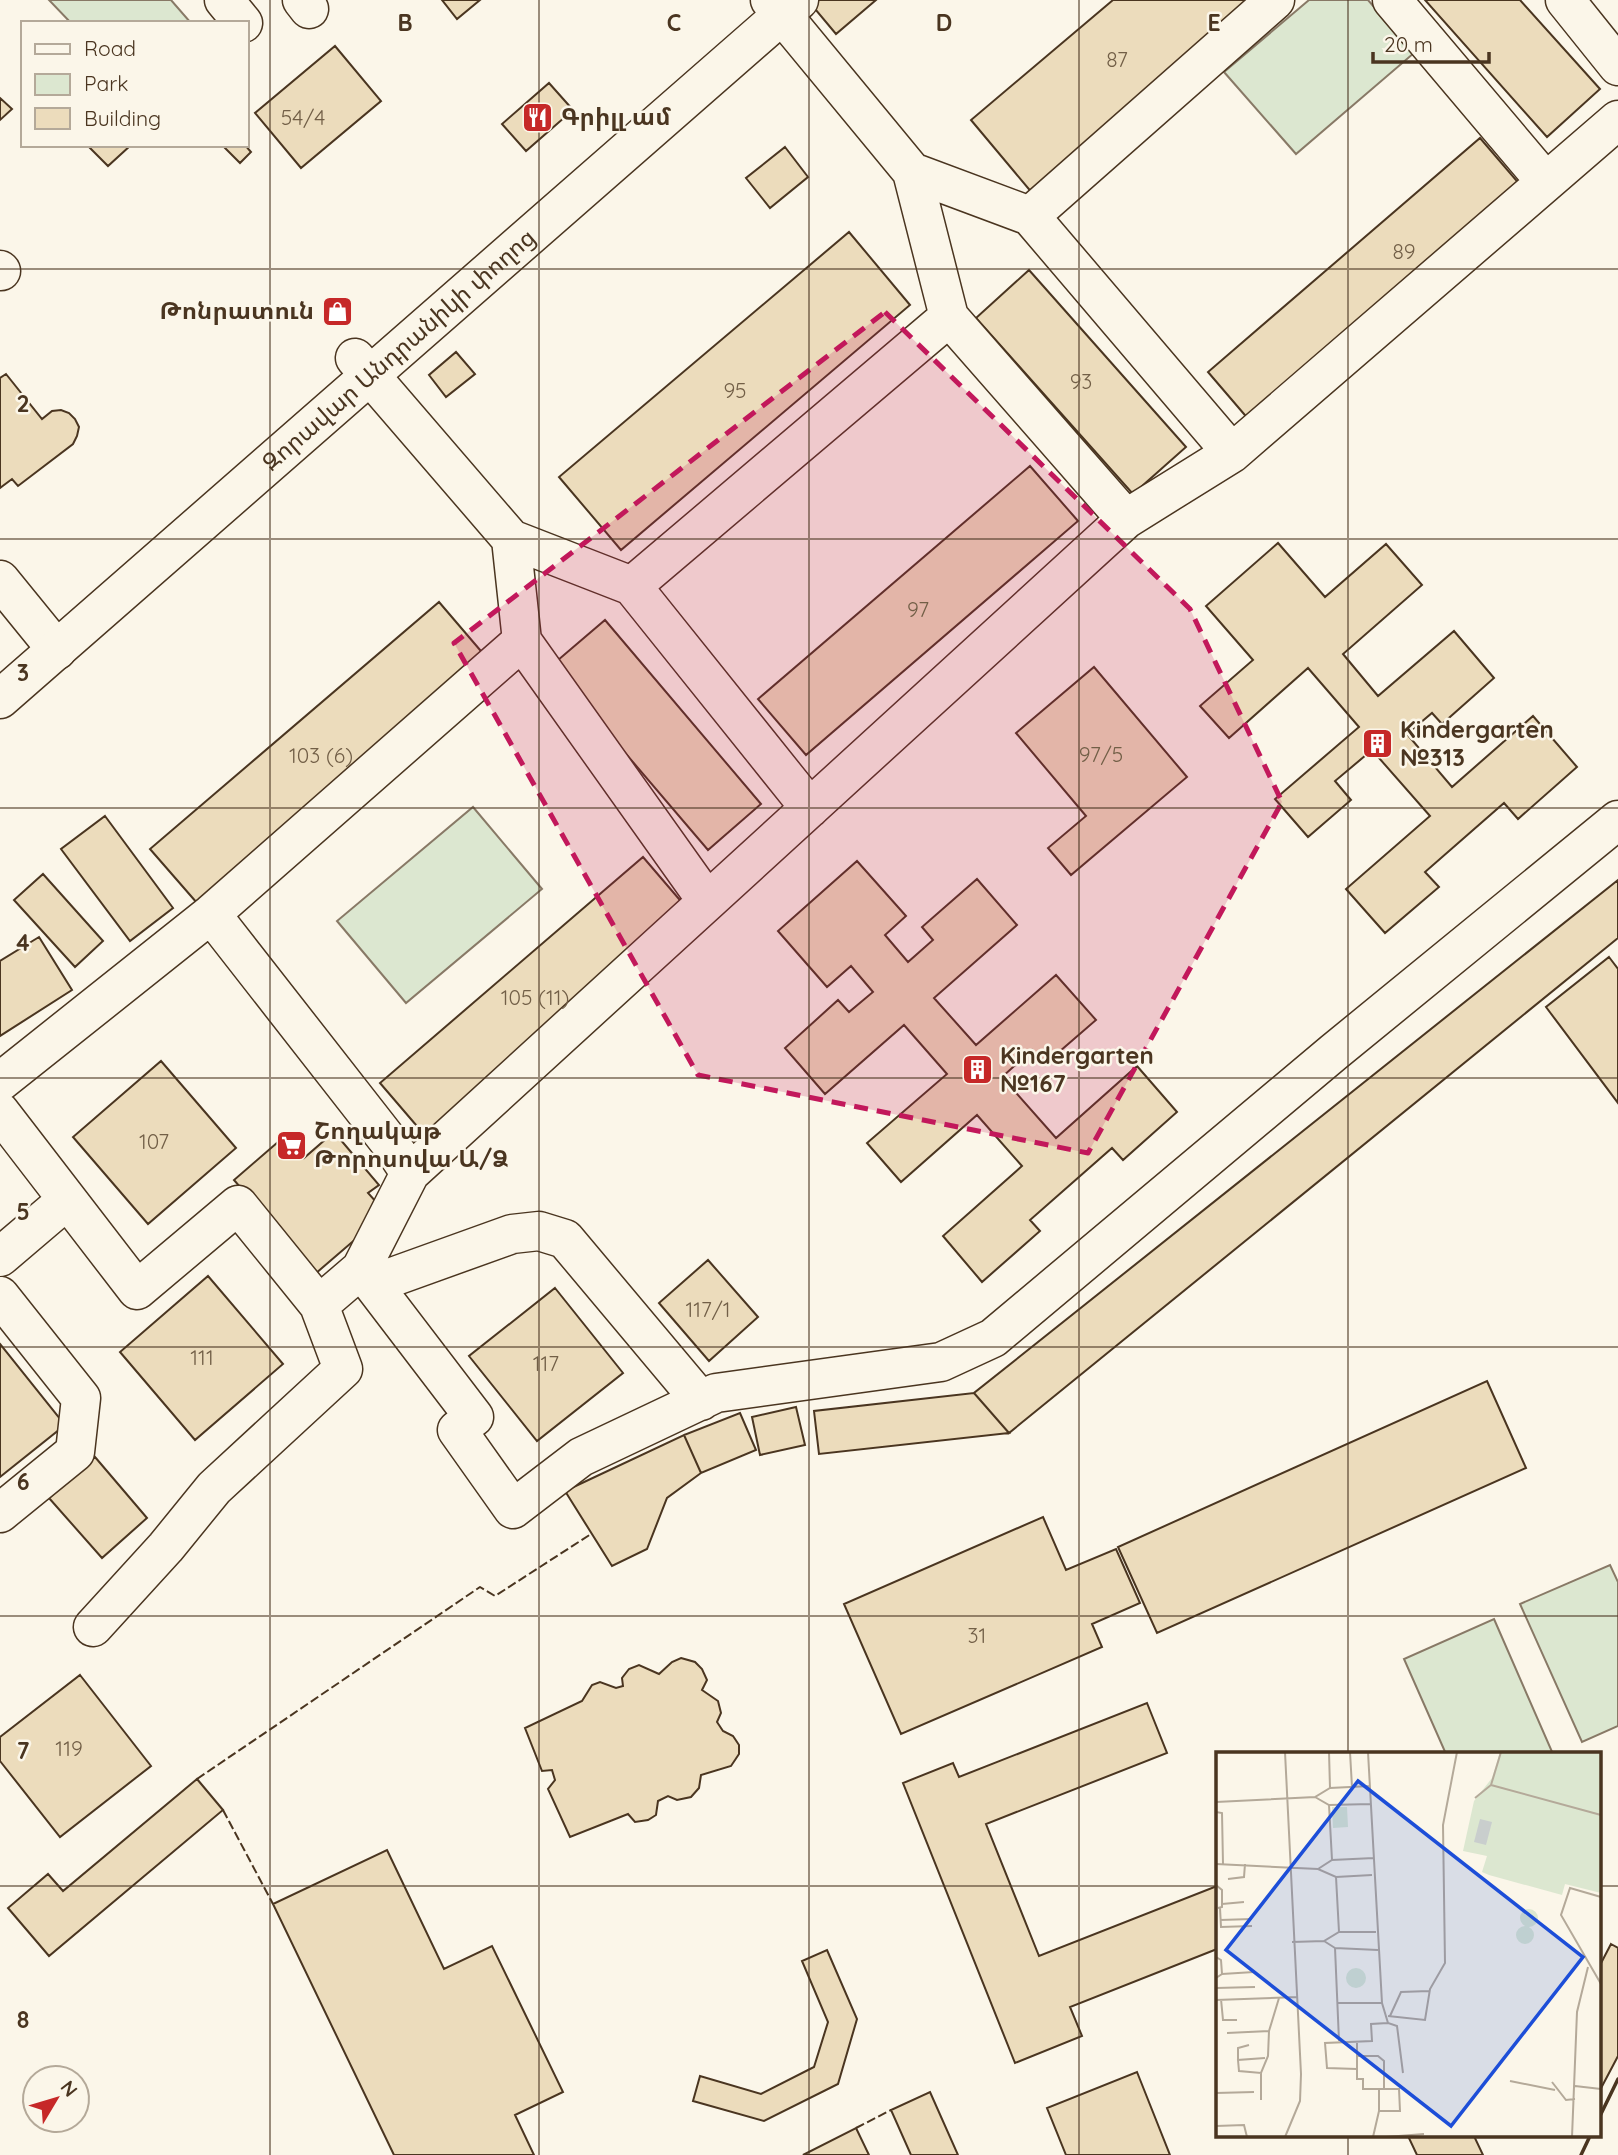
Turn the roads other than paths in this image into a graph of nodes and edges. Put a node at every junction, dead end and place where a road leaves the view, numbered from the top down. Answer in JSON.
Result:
{"nodes":[{"id":1,"x":224,"y":0,"type":"edge"},
{"id":2,"x":1275,"y":0,"type":"edge"},
{"id":3,"x":1392,"y":0,"type":"edge"},
{"id":4,"x":1564,"y":0,"type":"edge"},
{"id":5,"x":779,"y":4,"type":"edge"},
{"id":6,"x":242,"y":21,"type":"edge"},
{"id":7,"x":1618,"y":66,"type":"edge"},
{"id":8,"x":1618,"y":120,"type":"edge"},
{"id":9,"x":912,"y":172,"type":"junction"},
{"id":10,"x":1545,"y":181,"type":"junction"},
{"id":11,"x":1030,"y":216,"type":"junction"},
{"id":12,"x":949,"y":317,"type":"junction"},
{"id":13,"x":363,"y":366,"type":"junction"},
{"id":14,"x":1232,"y":453,"type":"junction"},
{"id":15,"x":1126,"y":519,"type":"junction"},
{"id":16,"x":512,"y":538,"type":"junction"},
{"id":17,"x":0,"y":580,"type":"edge"},
{"id":18,"x":632,"y":586,"type":"junction"},
{"id":19,"x":49,"y":640,"type":"junction"},
{"id":20,"x":522,"y":641,"type":"junction"},
{"id":21,"x":0,"y":667,"type":"edge"},
{"id":22,"x":0,"y":699,"type":"edge"},
{"id":23,"x":810,"y":808,"type":"junction"},
{"id":24,"x":1618,"y":820,"type":"edge"},
{"id":25,"x":707,"y":901,"type":"junction"},
{"id":26,"x":211,"y":914,"type":"junction"},
{"id":27,"x":0,"y":1082,"type":"edge"},
{"id":28,"x":0,"y":1112,"type":"edge"},
{"id":29,"x":410,"y":1173,"type":"junction"},
{"id":30,"x":67,"y":1200,"type":"junction"},
{"id":31,"x":0,"y":1257,"type":"edge"},
{"id":32,"x":367,"y":1277,"type":"junction"},
{"id":33,"x":0,"y":1296,"type":"edge"},
{"id":34,"x":319,"y":1305,"type":"junction"},
{"id":35,"x":701,"y":1401,"type":"junction"},
{"id":36,"x":0,"y":1514,"type":"edge"},
{"id":37,"x":93,"y":1628,"type":"dead end"}],
"edges":[{"from":1,"to":6,"type":"main road"},
{"from":2,"to":11,"type":"main road"},
{"from":3,"to":10,"type":"main road"},
{"from":4,"to":7,"type":"main road"},
{"from":5,"to":9,"type":"main road"},
{"from":5,"to":13,"type":"main road","name":"Զորավար Անդրանիկի փողոց"},
{"from":8,"to":10,"type":"main road"},
{"from":9,"to":11,"type":"main road"},
{"from":9,"to":12,"type":"main road"},
{"from":10,"to":14,"type":"main road"},
{"from":11,"to":14,"type":"main road"},
{"from":12,"to":15,"type":"main road"},
{"from":12,"to":18,"type":"main road"},
{"from":13,"to":16,"type":"main road"},
{"from":13,"to":19,"type":"main road","name":"Զորավար Անդրանիկի փողոց"},
{"from":14,"to":15,"type":"main road"},
{"from":15,"to":23,"type":"main road"},
{"from":16,"to":18,"type":"main road"},
{"from":16,"to":20,"type":"main road"},
{"from":17,"to":19,"type":"main road"},
{"from":18,"to":23,"type":"main road"},
{"from":19,"to":21,"type":"main road","name":"Զորավար Անդրանիկի փողոց"},
{"from":19,"to":22,"type":"main road","name":"Զորավար Անդրանիկի փողոց"},
{"from":20,"to":25,"type":"main road"},
{"from":20,"to":26,"type":"main road"},
{"from":23,"to":25,"type":"main road"},
{"from":24,"to":35,"type":"main road"},
{"from":25,"to":29,"type":"main road"},
{"from":26,"to":27,"type":"main road"},
{"from":26,"to":29,"type":"main road"},
{"from":28,"to":30,"type":"main road"},
{"from":29,"to":32,"type":"main road"},
{"from":30,"to":31,"type":"main road"},
{"from":30,"to":34,"type":"main road"},
{"from":32,"to":34,"type":"main road"},
{"from":32,"to":35,"type":"main road"},
{"from":32,"to":35,"type":"main road"},
{"from":33,"to":36,"type":"main road"},
{"from":34,"to":37,"type":"main road"}]}
